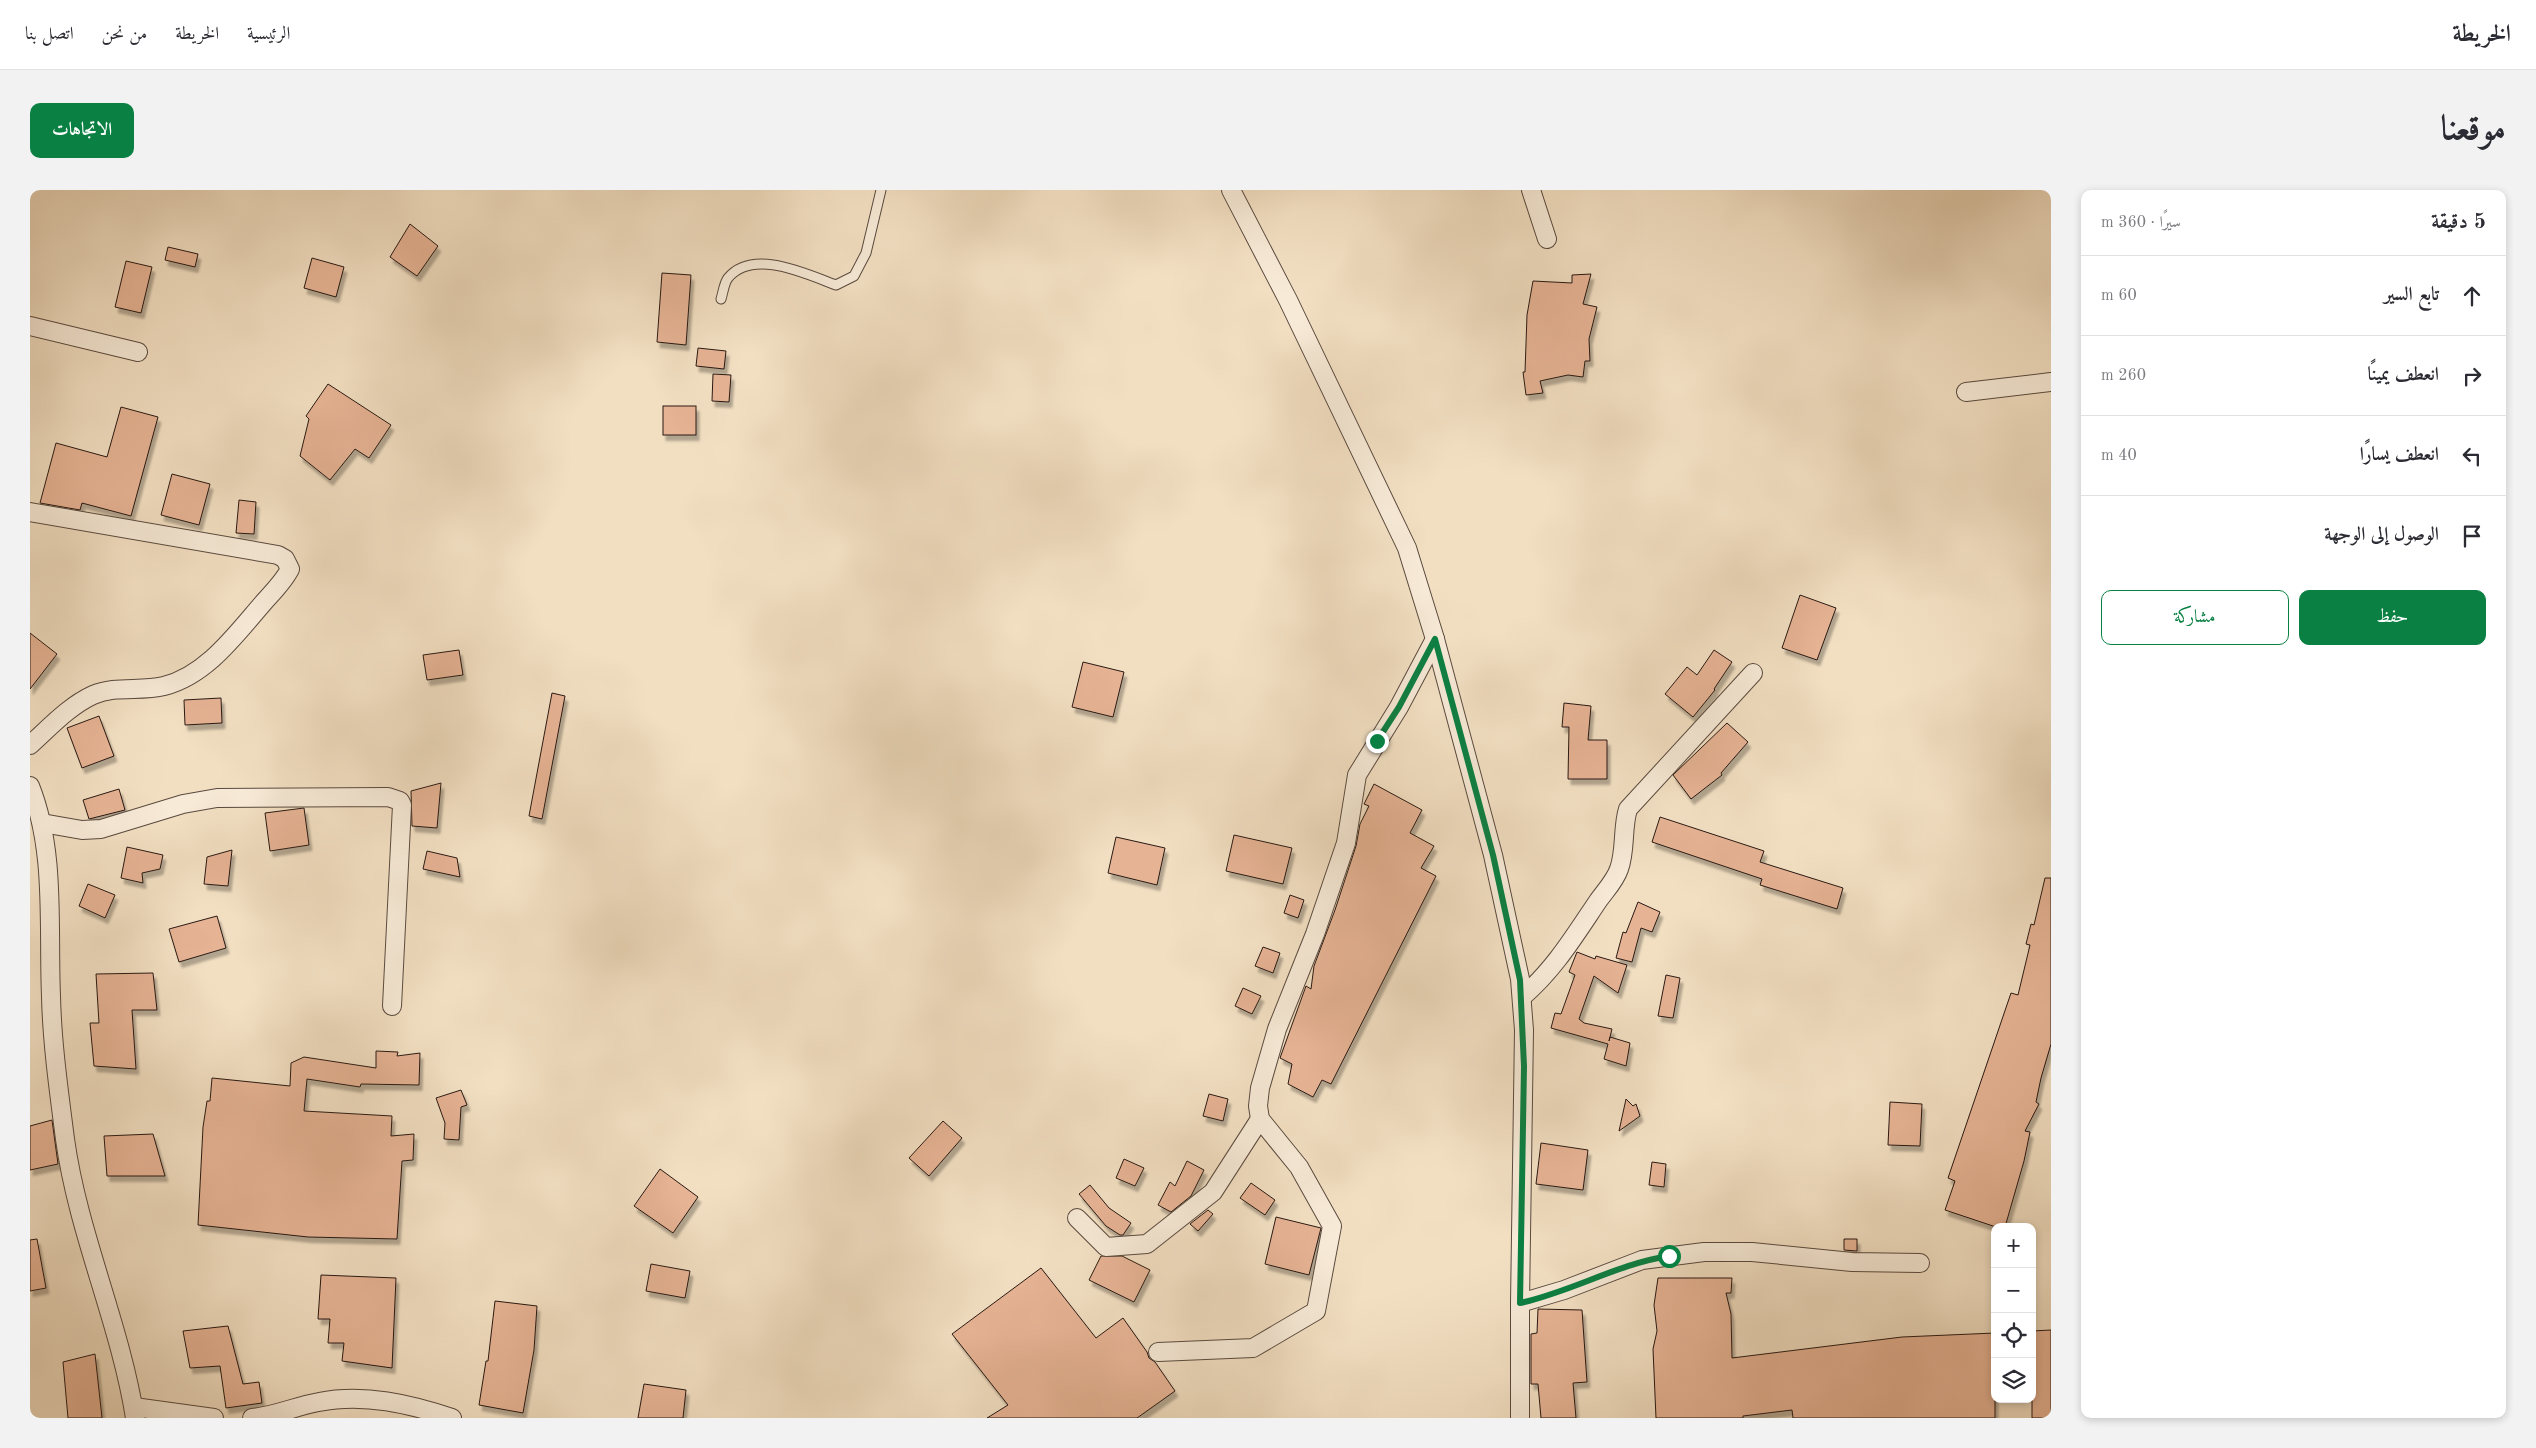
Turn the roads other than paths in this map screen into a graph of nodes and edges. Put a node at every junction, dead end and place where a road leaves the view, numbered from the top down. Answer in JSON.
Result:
{"nodes":[{"id":1,"x":882,"y":190,"type":"edge"},
{"id":2,"x":1231,"y":190,"type":"edge"},
{"id":3,"x":1531,"y":190,"type":"edge"},
{"id":4,"x":1547,"y":239,"type":"dead end"},
{"id":5,"x":721,"y":299,"type":"dead end"},
{"id":6,"x":30,"y":326,"type":"edge"},
{"id":7,"x":138,"y":352,"type":"dead end"},
{"id":8,"x":2051,"y":382,"type":"edge"},
{"id":9,"x":1966,"y":392,"type":"dead end"},
{"id":10,"x":30,"y":512,"type":"edge"},
{"id":11,"x":1435,"y":639,"type":"junction"},
{"id":12,"x":1753,"y":673,"type":"dead end"},
{"id":13,"x":30,"y":745,"type":"edge"},
{"id":14,"x":30,"y":786,"type":"edge"},
{"id":15,"x":42,"y":824,"type":"junction"},
{"id":16,"x":1522,"y":997,"type":"junction"},
{"id":17,"x":392,"y":1006,"type":"dead end"},
{"id":18,"x":1260,"y":1119,"type":"junction"},
{"id":19,"x":1077,"y":1218,"type":"dead end"},
{"id":20,"x":1920,"y":1263,"type":"dead end"},
{"id":21,"x":1520,"y":1303,"type":"junction"},
{"id":22,"x":1158,"y":1352,"type":"dead end"},
{"id":23,"x":134,"y":1412,"type":"edge"},
{"id":24,"x":214,"y":1418,"type":"edge"},
{"id":25,"x":252,"y":1418,"type":"edge"},
{"id":26,"x":452,"y":1418,"type":"edge"},
{"id":27,"x":1520,"y":1418,"type":"edge"}],
"edges":[{"from":1,"to":5,"type":"lane"},
{"from":2,"to":11,"type":"street"},
{"from":3,"to":4,"type":"street"},
{"from":6,"to":7,"type":"street"},
{"from":8,"to":9,"type":"street"},
{"from":10,"to":13,"type":"street"},
{"from":11,"to":16,"type":"street"},
{"from":11,"to":18,"type":"street"},
{"from":12,"to":16,"type":"street"},
{"from":14,"to":15,"type":"street"},
{"from":15,"to":17,"type":"street"},
{"from":15,"to":23,"type":"street"},
{"from":16,"to":21,"type":"street"},
{"from":18,"to":19,"type":"street"},
{"from":18,"to":22,"type":"street"},
{"from":20,"to":21,"type":"street"},
{"from":21,"to":27,"type":"street"},
{"from":23,"to":24,"type":"street"},
{"from":25,"to":26,"type":"street"}]}
